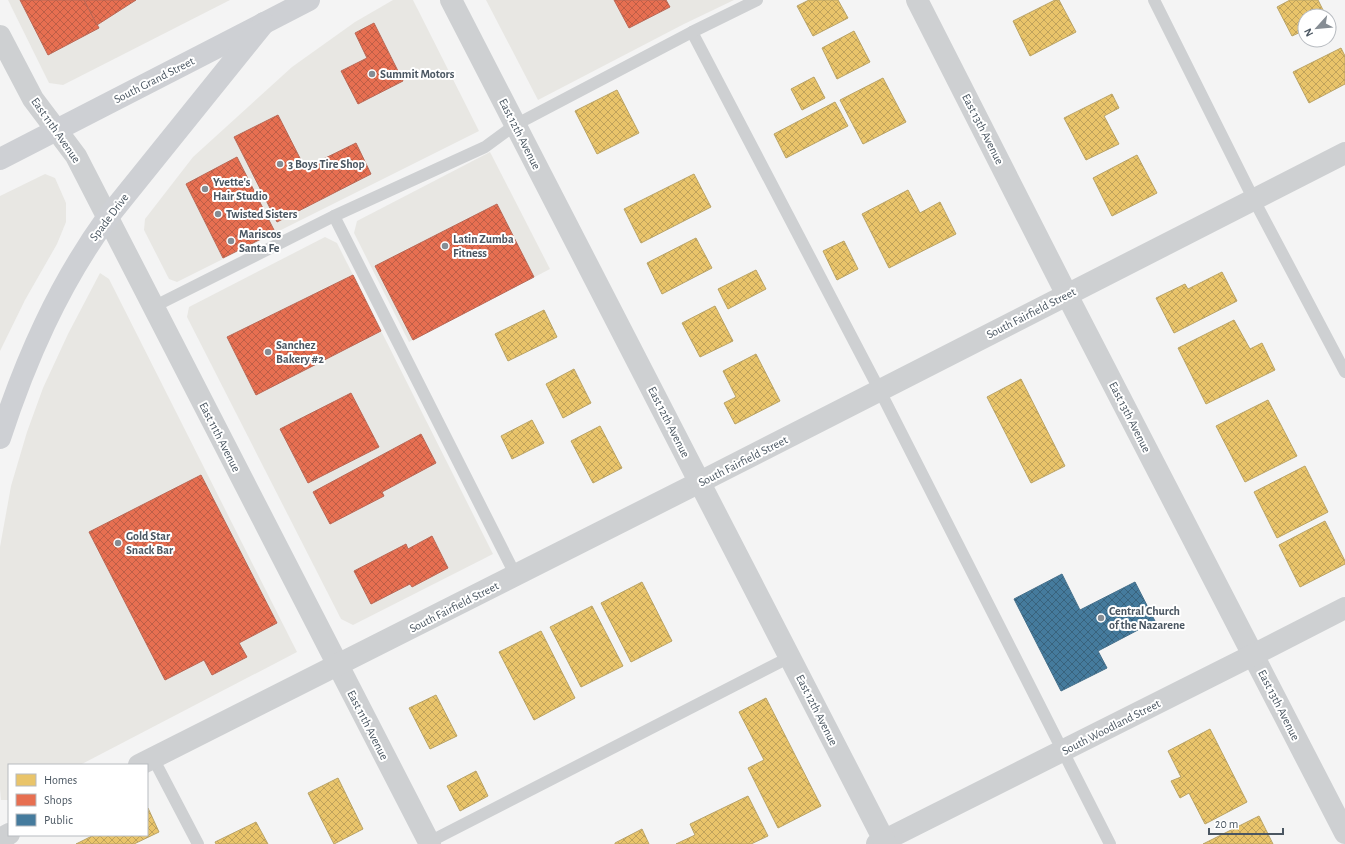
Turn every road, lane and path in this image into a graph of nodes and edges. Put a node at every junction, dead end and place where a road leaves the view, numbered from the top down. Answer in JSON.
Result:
{"nodes":[{"id":1,"x":309,"y":0,"type":"edge"},
{"id":2,"x":451,"y":0,"type":"edge"},
{"id":3,"x":758,"y":0,"type":"edge"},
{"id":4,"x":918,"y":0,"type":"edge"},
{"id":5,"x":1154,"y":0,"type":"edge"},
{"id":6,"x":264,"y":23,"type":"junction"},
{"id":7,"x":692,"y":32,"type":"junction"},
{"id":8,"x":0,"y":36,"type":"edge"},
{"id":9,"x":515,"y":125,"type":"junction"},
{"id":10,"x":56,"y":130,"type":"junction"},
{"id":11,"x":1345,"y":153,"type":"edge"},
{"id":12,"x":0,"y":159,"type":"edge"},
{"id":13,"x":1254,"y":200,"type":"junction"},
{"id":14,"x":334,"y":216,"type":"junction"},
{"id":15,"x":107,"y":218,"type":"junction"},
{"id":16,"x":1067,"y":295,"type":"junction"},
{"id":17,"x":153,"y":308,"type":"junction"},
{"id":18,"x":1345,"y":372,"type":"edge"},
{"id":19,"x":880,"y":391,"type":"junction"},
{"id":20,"x":0,"y":438,"type":"edge"},
{"id":21,"x":700,"y":482,"type":"junction"},
{"id":22,"x":516,"y":576,"type":"junction"},
{"id":23,"x":1345,"y":608,"type":"edge"},
{"id":24,"x":1253,"y":655,"type":"junction"},
{"id":25,"x":790,"y":657,"type":"junction"},
{"id":26,"x":338,"y":666,"type":"junction"},
{"id":27,"x":1063,"y":750,"type":"junction"},
{"id":28,"x":146,"y":761,"type":"edge"},
{"id":29,"x":148,"y":764,"type":"edge"},
{"id":30,"x":1345,"y":833,"type":"edge"},
{"id":31,"x":429,"y":843,"type":"edge"},
{"id":32,"x":882,"y":843,"type":"edge"},
{"id":33,"x":198,"y":844,"type":"edge"},
{"id":34,"x":1110,"y":844,"type":"edge"}],
"edges":[{"from":1,"to":6,"type":"main road","name":"South Grand Street"},
{"from":2,"to":9,"type":"street","name":"East 12th Avenue"},
{"from":3,"to":7,"type":"lane"},
{"from":4,"to":16,"type":"street","name":"East 13th Avenue"},
{"from":5,"to":13,"type":"lane"},
{"from":6,"to":10,"type":"main road","name":"South Grand Street"},
{"from":6,"to":15,"type":"main road","name":"Spade Drive"},
{"from":7,"to":9,"type":"lane"},
{"from":7,"to":19,"type":"lane"},
{"from":8,"to":10,"type":"street","name":"East 11th Avenue"},
{"from":9,"to":14,"type":"lane"},
{"from":9,"to":21,"type":"street","name":"East 12th Avenue"},
{"from":10,"to":12,"type":"main road","name":"South Grand Street"},
{"from":10,"to":15,"type":"street","name":"East 11th Avenue"},
{"from":11,"to":13,"type":"street","name":"South Fairfield Street"},
{"from":13,"to":16,"type":"street","name":"South Fairfield Street"},
{"from":13,"to":18,"type":"lane"},
{"from":14,"to":17,"type":"lane"},
{"from":14,"to":22,"type":"lane"},
{"from":15,"to":17,"type":"street","name":"East 11th Avenue"},
{"from":15,"to":20,"type":"main road","name":"Spade Drive"},
{"from":16,"to":19,"type":"street","name":"South Fairfield Street"},
{"from":16,"to":24,"type":"street","name":"East 13th Avenue"},
{"from":17,"to":26,"type":"street","name":"East 11th Avenue"},
{"from":19,"to":21,"type":"street","name":"South Fairfield Street"},
{"from":19,"to":27,"type":"lane"},
{"from":21,"to":22,"type":"street","name":"South Fairfield Street"},
{"from":21,"to":25,"type":"street","name":"East 12th Avenue"},
{"from":22,"to":26,"type":"street","name":"South Fairfield Street"},
{"from":23,"to":24,"type":"street","name":"South Woodland Street"},
{"from":24,"to":27,"type":"street","name":"South Woodland Street"},
{"from":24,"to":30,"type":"street","name":"East 13th Avenue"},
{"from":25,"to":31,"type":"lane"},
{"from":25,"to":32,"type":"street","name":"East 12th Avenue"},
{"from":26,"to":28,"type":"street","name":"South Fairfield Street"},
{"from":26,"to":31,"type":"street","name":"East 11th Avenue"},
{"from":27,"to":32,"type":"street","name":"South Woodland Street"},
{"from":27,"to":34,"type":"lane"},
{"from":29,"to":33,"type":"lane"}]}
